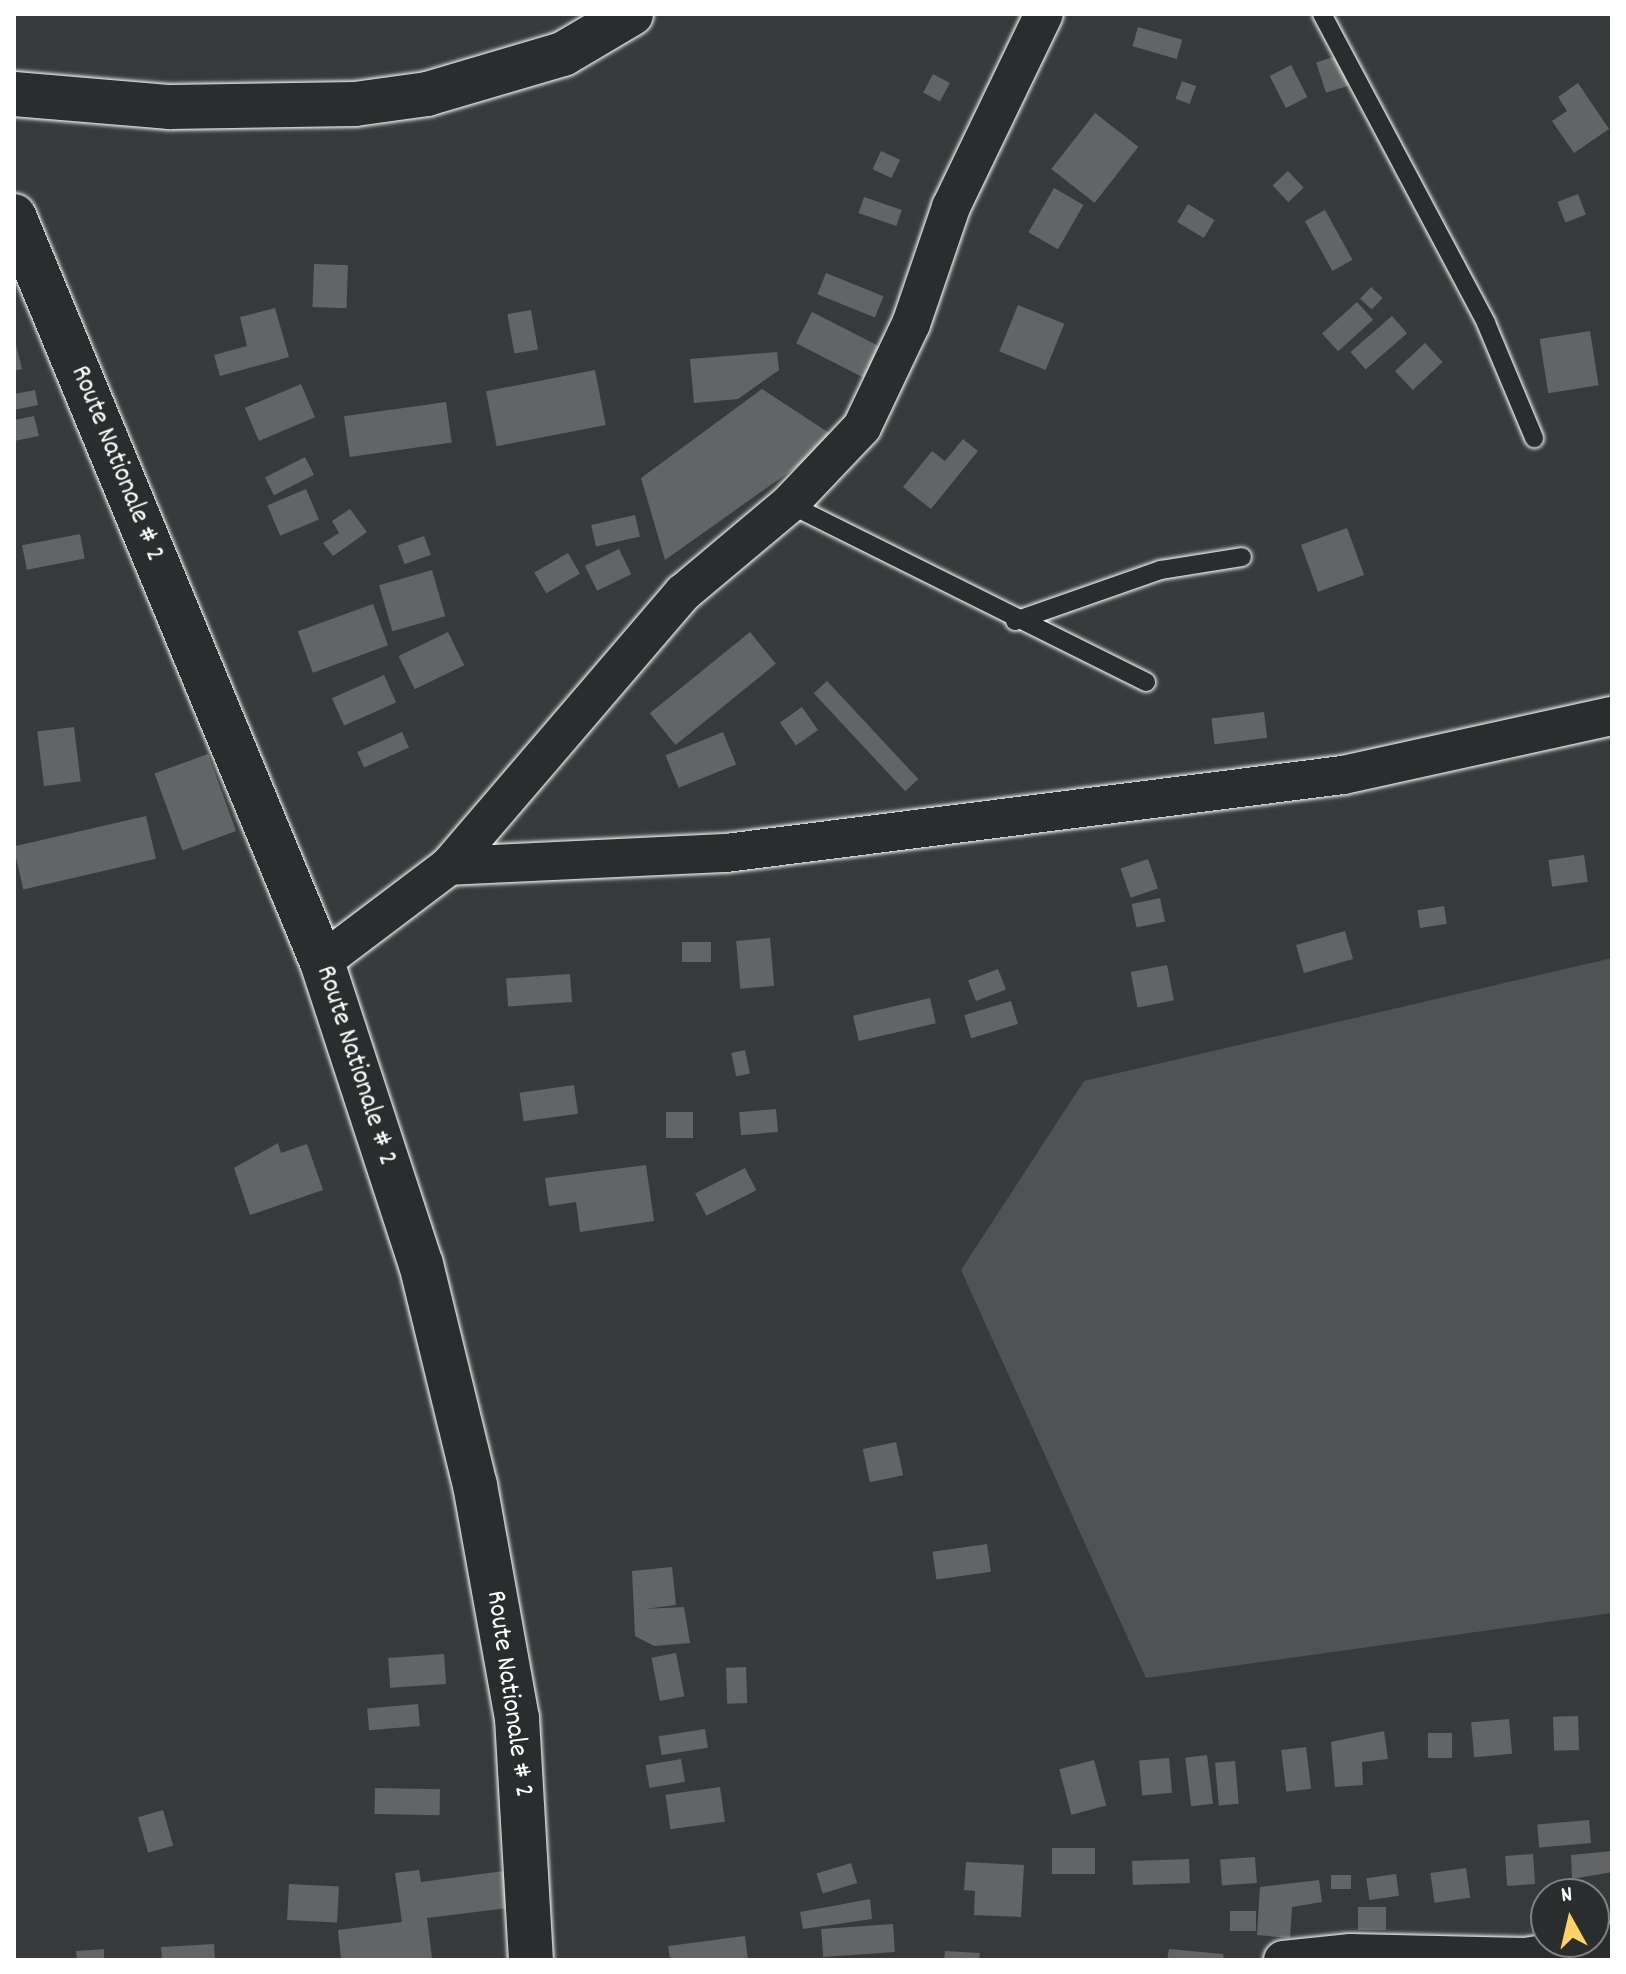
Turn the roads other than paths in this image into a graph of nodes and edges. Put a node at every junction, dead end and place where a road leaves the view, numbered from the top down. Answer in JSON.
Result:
{"nodes":[{"id":1,"x":631,"y":14,"type":"edge"},
{"id":2,"x":1044,"y":14,"type":"edge"},
{"id":3,"x":1322,"y":14,"type":"edge"},
{"id":4,"x":14,"y":94,"type":"edge"},
{"id":5,"x":14,"y":216,"type":"edge"},
{"id":6,"x":1534,"y":438,"type":"dead end"},
{"id":7,"x":789,"y":504,"type":"junction"},
{"id":8,"x":1242,"y":557,"type":"dead end"},
{"id":9,"x":1015,"y":621,"type":"junction"},
{"id":10,"x":1146,"y":682,"type":"dead end"},
{"id":11,"x":1612,"y":716,"type":"edge"},
{"id":12,"x":449,"y":866,"type":"junction"},
{"id":13,"x":322,"y":962,"type":"junction"},
{"id":14,"x":1612,"y":1943,"type":"edge"},
{"id":15,"x":531,"y":1960,"type":"edge"},
{"id":16,"x":1283,"y":1960,"type":"edge"}],
"edges":[{"from":1,"to":4,"type":"main road"},
{"from":2,"to":7,"type":"street"},
{"from":3,"to":6,"type":"lane"},
{"from":5,"to":13,"type":"main road","name":"Route Nationale # 2"},
{"from":7,"to":9,"type":"lane"},
{"from":7,"to":12,"type":"street"},
{"from":8,"to":9,"type":"lane"},
{"from":9,"to":10,"type":"lane"},
{"from":11,"to":12,"type":"street"},
{"from":12,"to":13,"type":"street"},
{"from":13,"to":15,"type":"main road","name":"Route Nationale # 2"},
{"from":14,"to":16,"type":"street"}]}
